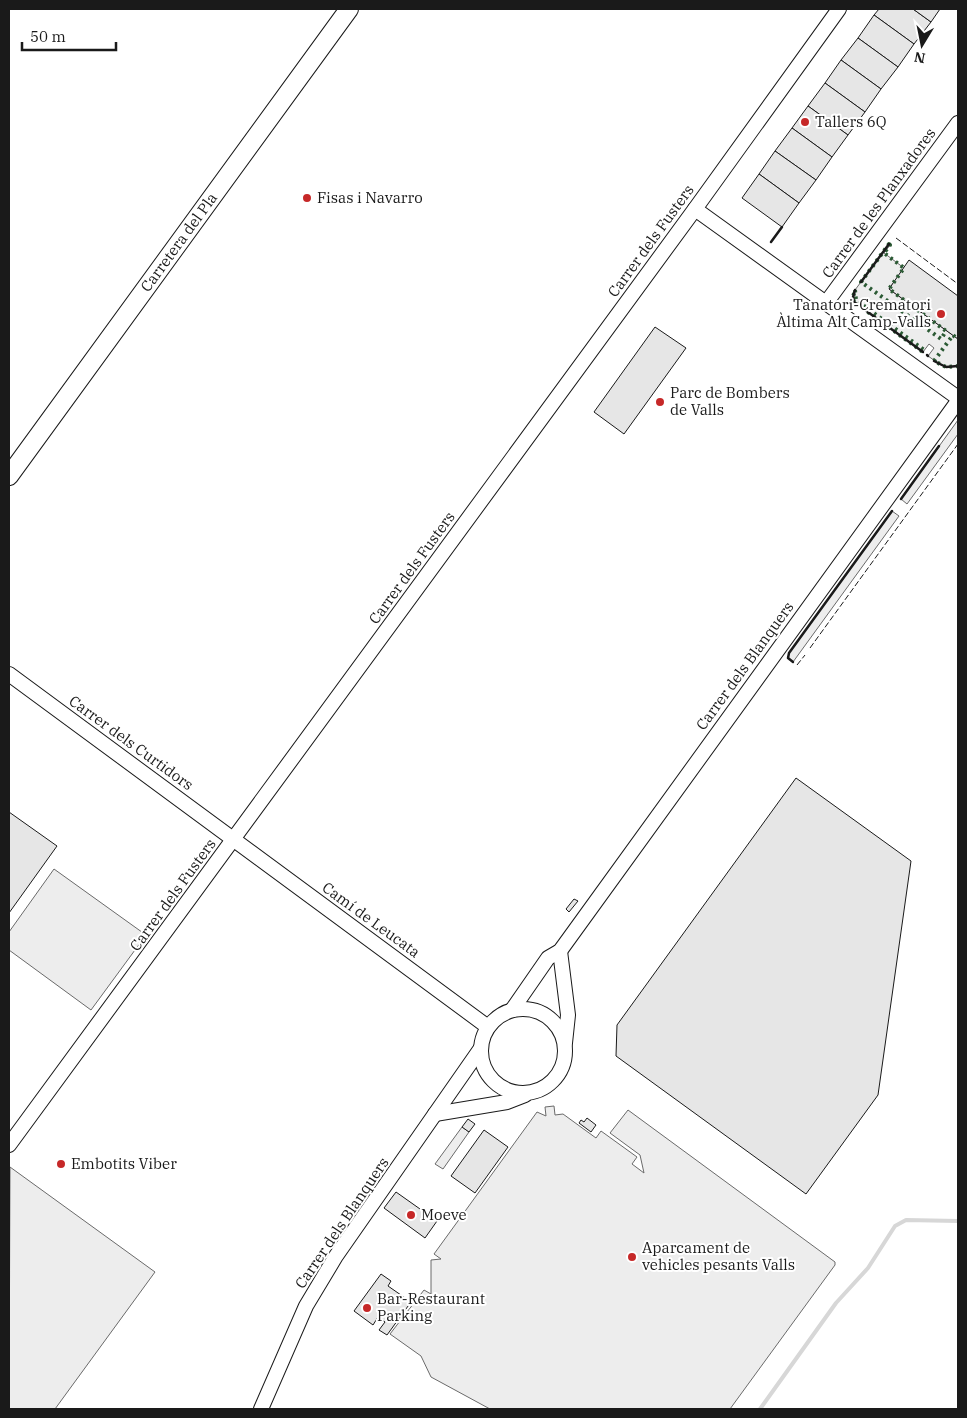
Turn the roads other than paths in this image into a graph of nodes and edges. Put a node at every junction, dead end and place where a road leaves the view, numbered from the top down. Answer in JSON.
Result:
{"nodes":[{"id":1,"x":349,"y":9,"type":"edge"},
{"id":2,"x":839,"y":9,"type":"edge"},
{"id":3,"x":958,"y":123,"type":"edge"},
{"id":4,"x":695,"y":209,"type":"junction"},
{"id":5,"x":826,"y":303,"type":"junction"},
{"id":6,"x":958,"y":399,"type":"edge"},
{"id":7,"x":9,"y":476,"type":"edge"},
{"id":8,"x":9,"y":674,"type":"edge"},
{"id":9,"x":234,"y":839,"type":"junction"},
{"id":10,"x":560,"y":951,"type":"junction"},
{"id":11,"x":512,"y":1010,"type":"junction"},
{"id":12,"x":488,"y":1026,"type":"junction"},
{"id":13,"x":565,"y":1044,"type":"junction"},
{"id":14,"x":481,"y":1048,"type":"junction"},
{"id":15,"x":535,"y":1092,"type":"junction"},
{"id":16,"x":435,"y":1114,"type":"junction"},
{"id":17,"x":9,"y":1145,"type":"edge"},
{"id":18,"x":261,"y":1409,"type":"edge"}],
"edges":[{"from":1,"to":7,"type":"main road","name":"Carretera del Pla"},
{"from":2,"to":4,"type":"street","name":"Carrer dels Fusters"},
{"from":3,"to":5,"type":"street","name":"Carrer de les Planxadores"},
{"from":4,"to":5,"type":"street"},
{"from":4,"to":9,"type":"street","name":"Carrer dels Fusters"},
{"from":5,"to":6,"type":"street"},
{"from":6,"to":10,"type":"street","name":"Carrer dels Blanquers"},
{"from":8,"to":9,"type":"street","name":"Carrer dels Curtidors"},
{"from":9,"to":12,"type":"street","name":"Camí de Leucata"},
{"from":9,"to":17,"type":"street","name":"Carrer dels Fusters"},
{"from":10,"to":11,"type":"street","name":"Carrer dels Blanquers"},
{"from":10,"to":13,"type":"street"},
{"from":11,"to":12,"type":"street"},
{"from":11,"to":13,"type":"street"},
{"from":12,"to":14,"type":"street"},
{"from":13,"to":15,"type":"street"},
{"from":14,"to":15,"type":"street"},
{"from":14,"to":16,"type":"street","name":"Carrer dels Blanquers"},
{"from":15,"to":16,"type":"street"},
{"from":16,"to":18,"type":"street","name":"Carrer dels Blanquers"}]}
